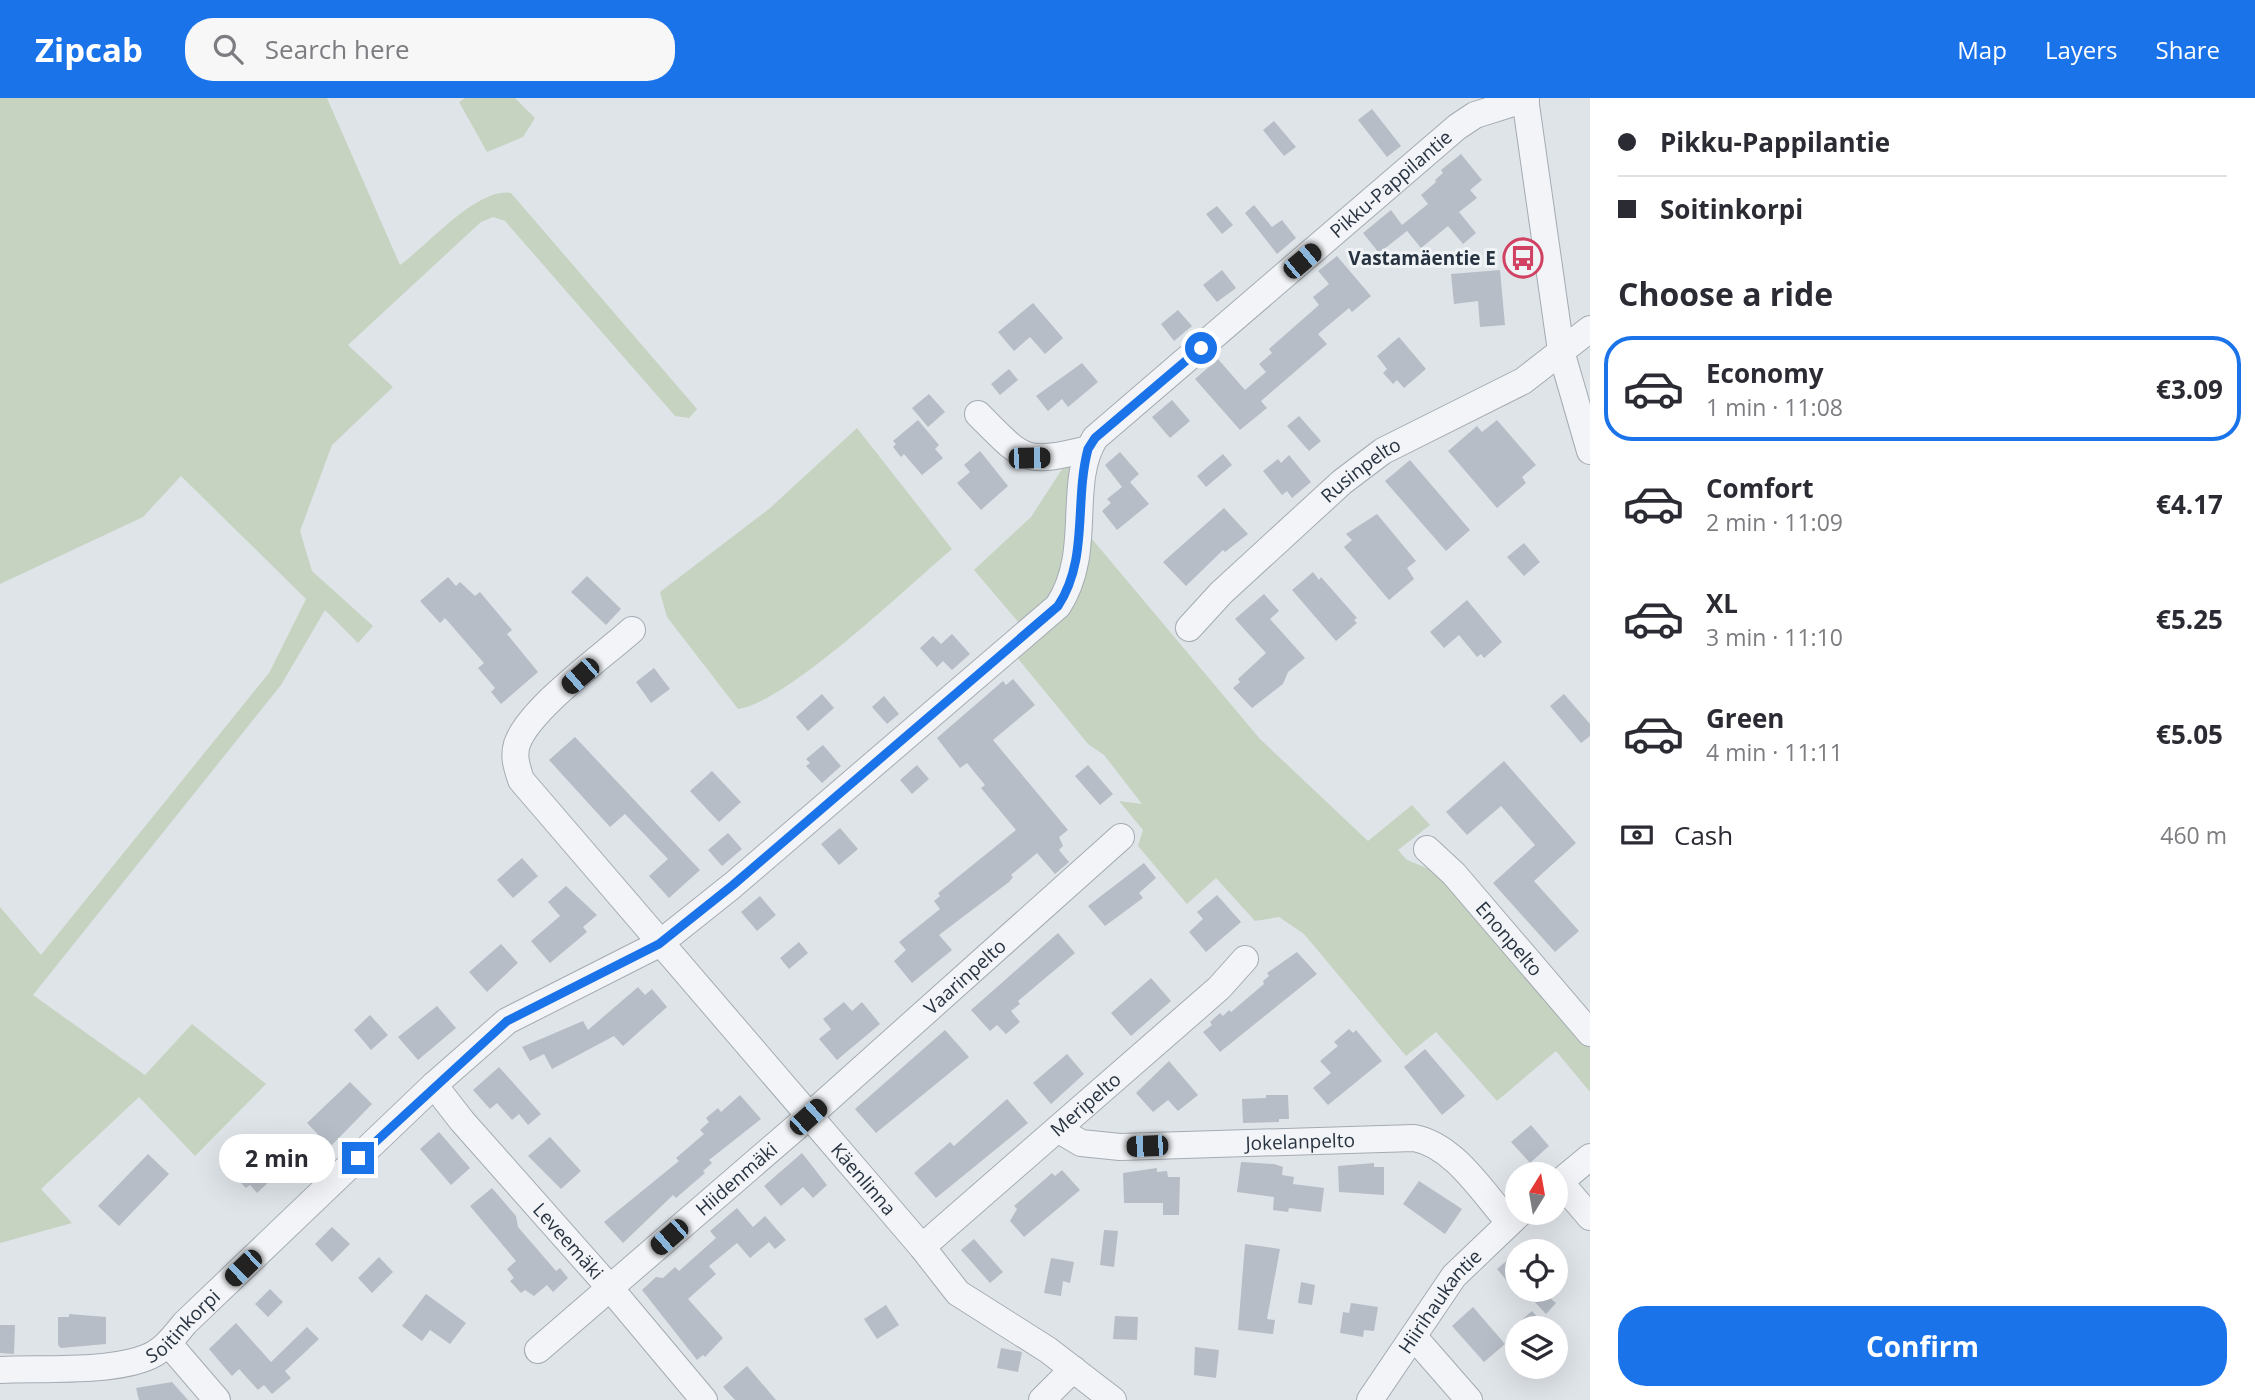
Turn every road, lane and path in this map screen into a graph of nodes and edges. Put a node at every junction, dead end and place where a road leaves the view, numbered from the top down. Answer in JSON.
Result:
{"nodes":[{"id":1,"x":1526,"y":99,"type":"edge"},
{"id":2,"x":1590,"y":329,"type":"edge"},
{"id":3,"x":1561,"y":351,"type":"junction"},
{"id":4,"x":978,"y":414,"type":"dead end"},
{"id":5,"x":1088,"y":449,"type":"junction"},
{"id":6,"x":1590,"y":451,"type":"edge"},
{"id":7,"x":1189,"y":628,"type":"dead end"},
{"id":8,"x":632,"y":630,"type":"dead end"},
{"id":9,"x":1121,"y":837,"type":"dead end"},
{"id":10,"x":1427,"y":849,"type":"dead end"},
{"id":11,"x":659,"y":944,"type":"junction"},
{"id":12,"x":1245,"y":960,"type":"dead end"},
{"id":13,"x":1590,"y":1033,"type":"edge"},
{"id":14,"x":434,"y":1085,"type":"junction"},
{"id":15,"x":808,"y":1117,"type":"junction"},
{"id":16,"x":1059,"y":1130,"type":"junction"},
{"id":17,"x":1590,"y":1157,"type":"edge"},
{"id":18,"x":1568,"y":1176,"type":"edge"},
{"id":19,"x":1568,"y":1194,"type":"edge"},
{"id":20,"x":1505,"y":1208,"type":"edge"},
{"id":21,"x":1590,"y":1217,"type":"edge"},
{"id":22,"x":1507,"y":1225,"type":"edge"},
{"id":23,"x":922,"y":1247,"type":"junction"},
{"id":24,"x":610,"y":1288,"type":"junction"},
{"id":25,"x":1414,"y":1336,"type":"junction"},
{"id":26,"x":168,"y":1343,"type":"junction"},
{"id":27,"x":538,"y":1350,"type":"dead end"},
{"id":28,"x":1073,"y":1369,"type":"junction"},
{"id":29,"x":0,"y":1370,"type":"edge"},
{"id":30,"x":218,"y":1400,"type":"edge"},
{"id":31,"x":704,"y":1400,"type":"edge"},
{"id":32,"x":1042,"y":1400,"type":"edge"},
{"id":33,"x":1113,"y":1400,"type":"edge"},
{"id":34,"x":1370,"y":1400,"type":"edge"},
{"id":35,"x":1469,"y":1400,"type":"edge"}],
"edges":[{"from":1,"to":3,"type":"street"},
{"from":1,"to":5,"type":"street","name":"Pikku-Pappilantie"},
{"from":2,"to":3,"type":"street","name":"Rusinpelto"},
{"from":3,"to":6,"type":"street"},
{"from":3,"to":7,"type":"street","name":"Rusinpelto"},
{"from":4,"to":5,"type":"street"},
{"from":5,"to":11,"type":"street"},
{"from":8,"to":11,"type":"street","name":"Käenlinna"},
{"from":9,"to":15,"type":"street","name":"Vaarinpelto"},
{"from":10,"to":13,"type":"street","name":"Enonpelto"},
{"from":11,"to":14,"type":"street","name":"Soitinkorpi"},
{"from":11,"to":15,"type":"street","name":"Käenlinna"},
{"from":12,"to":16,"type":"street","name":"Meripelto"},
{"from":14,"to":24,"type":"street","name":"Leveemäki"},
{"from":14,"to":26,"type":"street","name":"Soitinkorpi"},
{"from":15,"to":23,"type":"street","name":"Käenlinna"},
{"from":15,"to":24,"type":"street","name":"Hiidenmäki"},
{"from":16,"to":20,"type":"street","name":"Jokelanpelto"},
{"from":16,"to":23,"type":"street","name":"Meripelto"},
{"from":17,"to":18,"type":"street"},
{"from":19,"to":21,"type":"street"},
{"from":22,"to":25,"type":"street","name":"Hiirihaukantie"},
{"from":23,"to":28,"type":"street","name":"Käenlinna"},
{"from":24,"to":27,"type":"street","name":"Hiidenmäki"},
{"from":24,"to":31,"type":"street","name":"Leveemäki"},
{"from":25,"to":34,"type":"street","name":"Hiirihaukantie"},
{"from":25,"to":35,"type":"street"},
{"from":26,"to":29,"type":"street","name":"Soitinkorpi"},
{"from":26,"to":30,"type":"street"},
{"from":28,"to":32,"type":"street"},
{"from":28,"to":33,"type":"street","name":"Käenlinna"}]}
